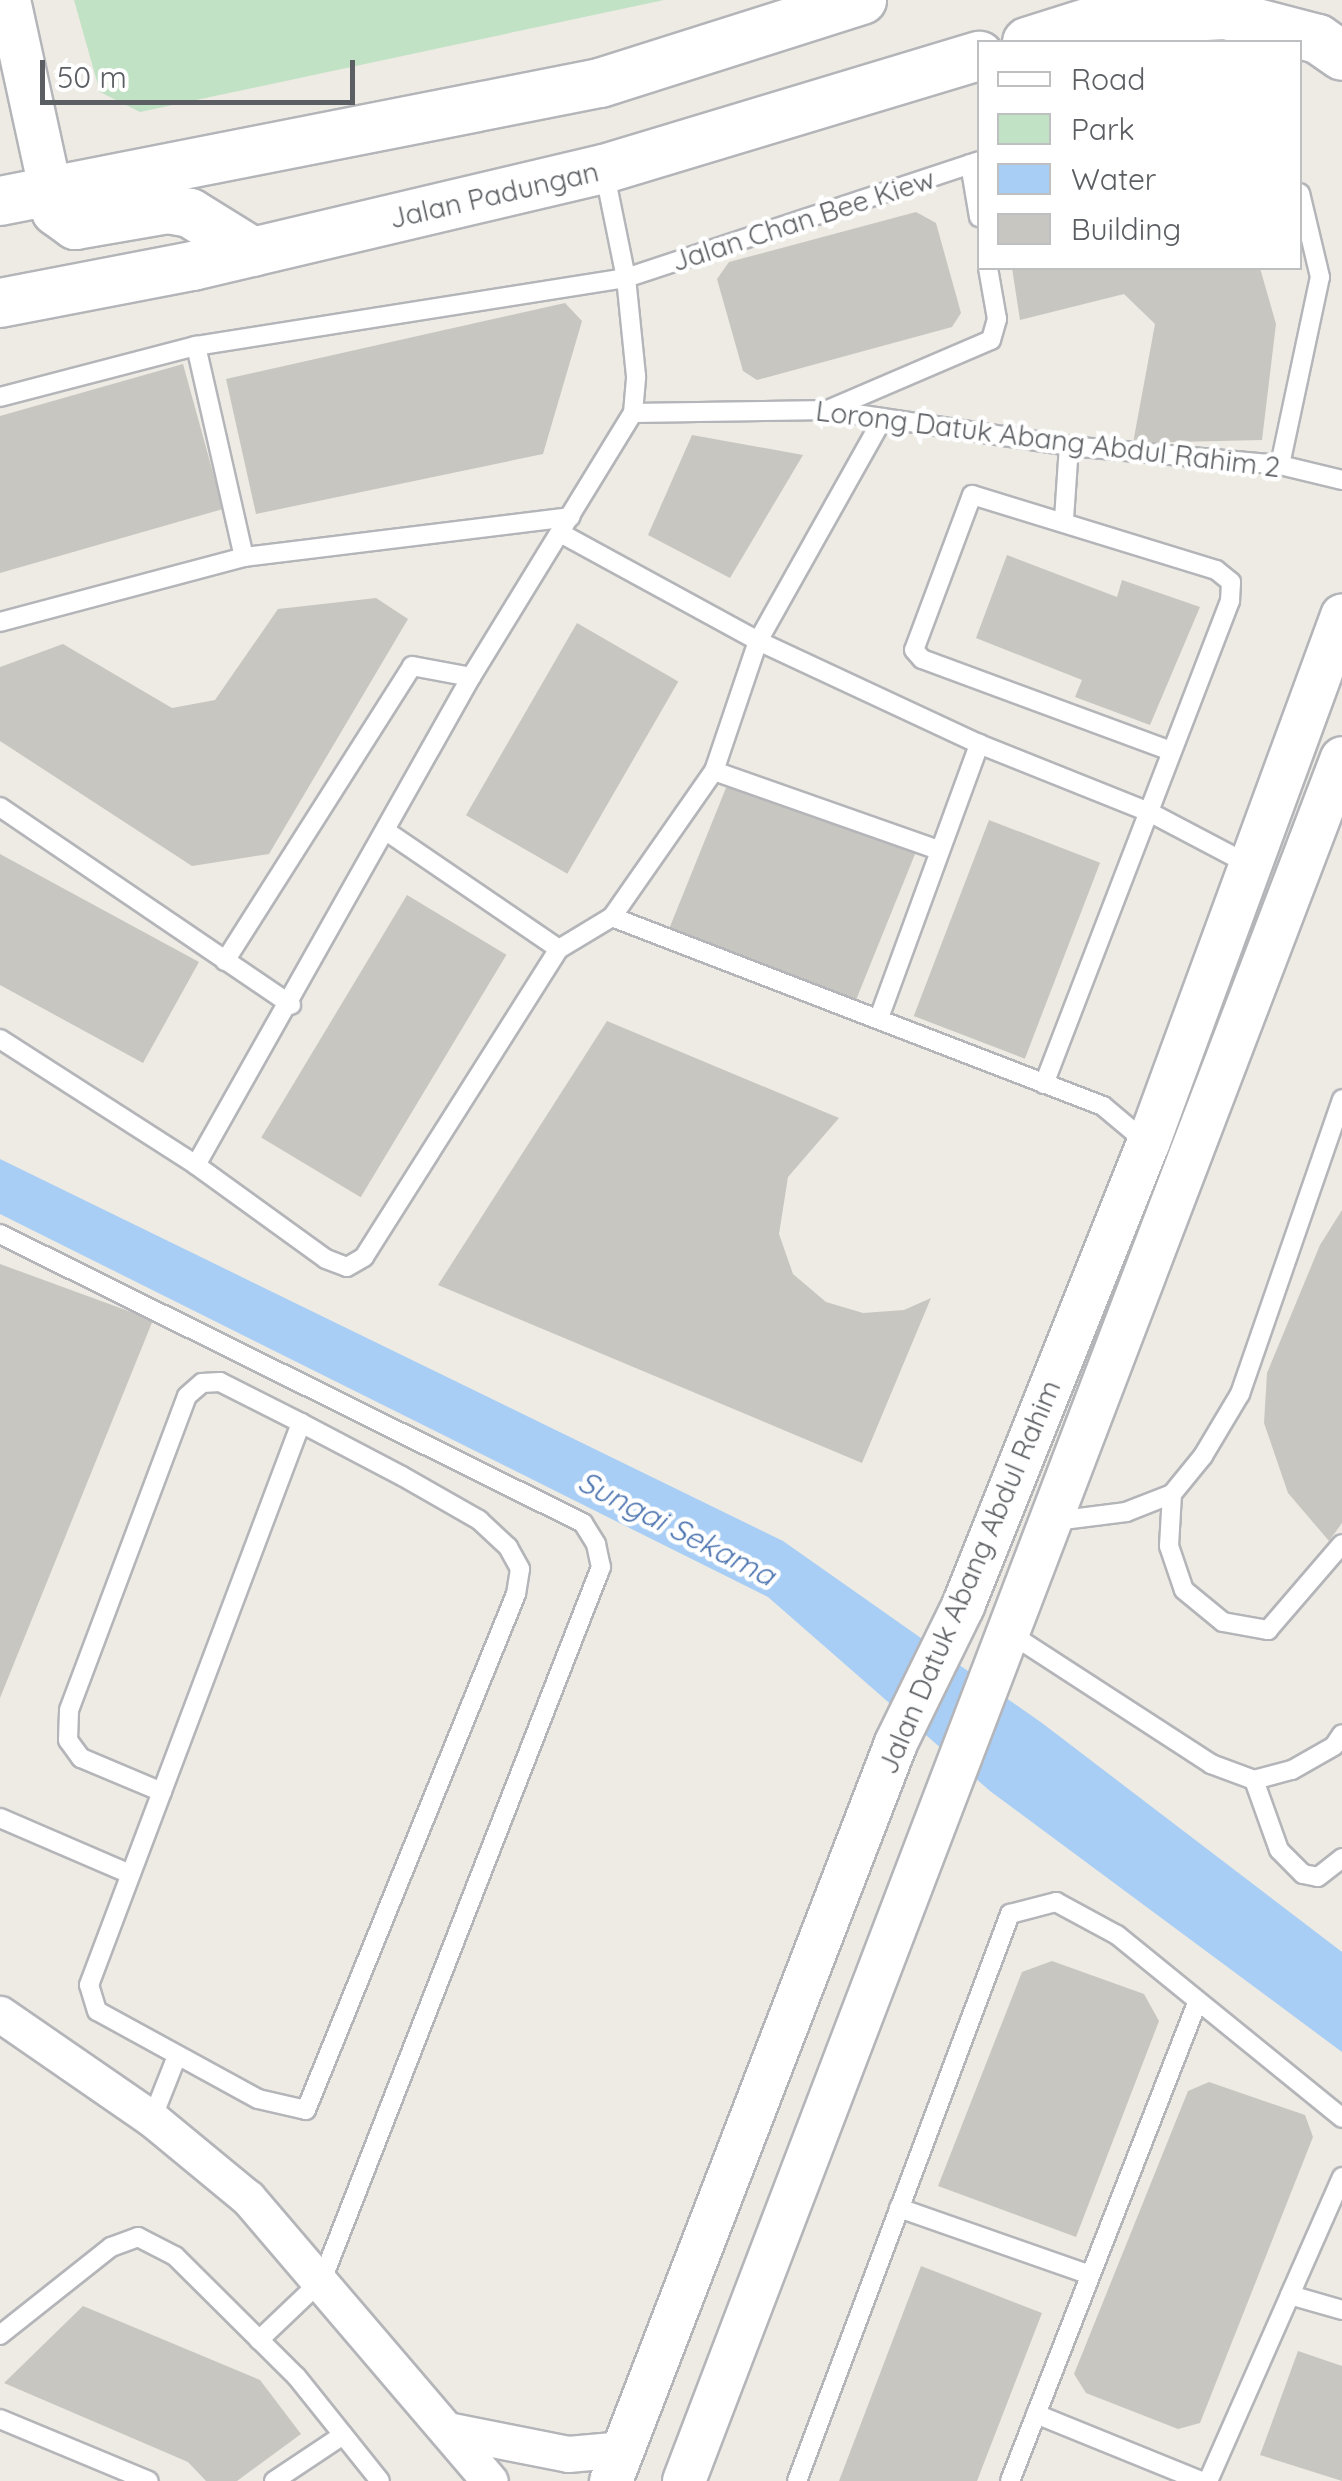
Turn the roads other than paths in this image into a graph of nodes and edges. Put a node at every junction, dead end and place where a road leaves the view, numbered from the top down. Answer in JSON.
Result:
{"nodes":[{"id":1,"x":9,"y":0,"type":"edge"},
{"id":2,"x":1151,"y":0,"type":"edge"},
{"id":3,"x":859,"y":1,"type":"edge"},
{"id":4,"x":1098,"y":22,"type":"junction"},
{"id":5,"x":1033,"y":40,"type":"edge"},
{"id":6,"x":1342,"y":56,"type":"edge"},
{"id":7,"x":977,"y":57,"type":"edge"},
{"id":8,"x":975,"y":163,"type":"edge"},
{"id":9,"x":604,"y":169,"type":"junction"},
{"id":10,"x":50,"y":188,"type":"junction"},
{"id":11,"x":1302,"y":196,"type":"edge"},
{"id":12,"x":0,"y":201,"type":"edge"},
{"id":13,"x":253,"y":252,"type":"junction"},
{"id":14,"x":988,"y":270,"type":"edge"},
{"id":15,"x":626,"y":278,"type":"junction"},
{"id":16,"x":0,"y":303,"type":"edge"},
{"id":17,"x":196,"y":346,"type":"junction"},
{"id":18,"x":0,"y":397,"type":"edge"},
{"id":19,"x":829,"y":410,"type":"junction"},
{"id":20,"x":633,"y":413,"type":"junction"},
{"id":21,"x":882,"y":420,"type":"junction"},
{"id":22,"x":1070,"y":446,"type":"junction"},
{"id":23,"x":1280,"y":465,"type":"junction"},
{"id":24,"x":1342,"y":480,"type":"edge"},
{"id":25,"x":571,"y":517,"type":"junction"},
{"id":26,"x":1064,"y":519,"type":"junction"},
{"id":27,"x":562,"y":534,"type":"junction"},
{"id":28,"x":244,"y":557,"type":"junction"},
{"id":29,"x":1342,"y":616,"type":"edge"},
{"id":30,"x":0,"y":622,"type":"edge"},
{"id":31,"x":758,"y":641,"type":"junction"},
{"id":32,"x":470,"y":678,"type":"junction"},
{"id":33,"x":979,"y":744,"type":"junction"},
{"id":34,"x":1171,"y":751,"type":"junction"},
{"id":35,"x":1342,"y":758,"type":"edge"},
{"id":36,"x":714,"y":771,"type":"junction"},
{"id":37,"x":0,"y":807,"type":"edge"},
{"id":38,"x":1149,"y":812,"type":"junction"},
{"id":39,"x":386,"y":831,"type":"junction"},
{"id":40,"x":936,"y":849,"type":"junction"},
{"id":41,"x":1254,"y":867,"type":"junction"},
{"id":42,"x":612,"y":917,"type":"junction"},
{"id":43,"x":559,"y":950,"type":"junction"},
{"id":44,"x":225,"y":962,"type":"junction"},
{"id":45,"x":291,"y":1004,"type":"junction"},
{"id":46,"x":880,"y":1018,"type":"junction"},
{"id":47,"x":0,"y":1039,"type":"edge"},
{"id":48,"x":1044,"y":1084,"type":"junction"},
{"id":49,"x":1342,"y":1098,"type":"edge"},
{"id":50,"x":1148,"y":1144,"type":"junction"},
{"id":51,"x":196,"y":1165,"type":"junction"},
{"id":52,"x":0,"y":1234,"type":"edge"},
{"id":53,"x":302,"y":1423,"type":"junction"},
{"id":54,"x":1172,"y":1494,"type":"junction"},
{"id":55,"x":1055,"y":1521,"type":"junction"},
{"id":56,"x":1342,"y":1544,"type":"edge"},
{"id":57,"x":1009,"y":1642,"type":"junction"},
{"id":58,"x":1342,"y":1734,"type":"edge"},
{"id":59,"x":1254,"y":1780,"type":"junction"},
{"id":60,"x":162,"y":1792,"type":"junction"},
{"id":61,"x":0,"y":1818,"type":"edge"},
{"id":62,"x":1342,"y":1858,"type":"edge"},
{"id":63,"x":130,"y":1874,"type":"junction"},
{"id":64,"x":1198,"y":2003,"type":"junction"},
{"id":65,"x":0,"y":2015,"type":"edge"},
{"id":66,"x":177,"y":2056,"type":"junction"},
{"id":67,"x":1342,"y":2118,"type":"edge"},
{"id":68,"x":152,"y":2119,"type":"junction"},
{"id":69,"x":1342,"y":2177,"type":"edge"},
{"id":70,"x":899,"y":2208,"type":"junction"},
{"id":71,"x":1090,"y":2275,"type":"junction"},
{"id":72,"x":322,"y":2280,"type":"junction"},
{"id":73,"x":1290,"y":2295,"type":"junction"},
{"id":74,"x":1342,"y":2310,"type":"edge"},
{"id":75,"x":0,"y":2335,"type":"edge"},
{"id":76,"x":259,"y":2340,"type":"junction"},
{"id":77,"x":1036,"y":2414,"type":"junction"},
{"id":78,"x":0,"y":2419,"type":"edge"},
{"id":79,"x":452,"y":2430,"type":"junction"},
{"id":80,"x":343,"y":2435,"type":"junction"},
{"id":81,"x":618,"y":2465,"type":"edge"},
{"id":82,"x":149,"y":2481,"type":"edge"},
{"id":83,"x":274,"y":2481,"type":"edge"},
{"id":84,"x":380,"y":2481,"type":"edge"},
{"id":85,"x":490,"y":2481,"type":"edge"},
{"id":86,"x":684,"y":2481,"type":"edge"},
{"id":87,"x":796,"y":2481,"type":"edge"},
{"id":88,"x":1010,"y":2481,"type":"edge"},
{"id":89,"x":1205,"y":2481,"type":"edge"}],
"edges":[{"from":1,"to":10,"type":"street"},
{"from":2,"to":4,"type":"main road"},
{"from":3,"to":10,"type":"main road"},
{"from":4,"to":5,"type":"main road"},
{"from":4,"to":6,"type":"main road"},
{"from":7,"to":9,"type":"main road","name":"Jalan Padungan"},
{"from":8,"to":15,"type":"lane","name":"Jalan Chan Bee Kiew"},
{"from":9,"to":13,"type":"main road","name":"Jalan Padungan"},
{"from":9,"to":15,"type":"lane"},
{"from":10,"to":12,"type":"main road"},
{"from":10,"to":13,"type":"main road"},
{"from":11,"to":23,"type":"lane"},
{"from":13,"to":16,"type":"main road","name":"Jalan Padungan"},
{"from":14,"to":19,"type":"lane"},
{"from":15,"to":17,"type":"lane","name":"Jalan Chan Bee Kiew"},
{"from":15,"to":20,"type":"lane"},
{"from":17,"to":18,"type":"lane","name":"Jalan Chan Bee Kiew"},
{"from":17,"to":28,"type":"lane"},
{"from":19,"to":20,"type":"lane","name":"Lorong Datuk Abang Abdul Rahim 2"},
{"from":19,"to":21,"type":"lane","name":"Lorong Datuk Abang Abdul Rahim 2"},
{"from":20,"to":25,"type":"lane"},
{"from":21,"to":22,"type":"lane","name":"Lorong Datuk Abang Abdul Rahim 2"},
{"from":21,"to":31,"type":"lane"},
{"from":22,"to":23,"type":"lane","name":"Lorong Datuk Abang Abdul Rahim 2"},
{"from":22,"to":26,"type":"lane"},
{"from":23,"to":24,"type":"lane","name":"Lorong Datuk Abang Abdul Rahim 2"},
{"from":25,"to":27,"type":"lane"},
{"from":25,"to":28,"type":"lane"},
{"from":26,"to":34,"type":"lane"},
{"from":26,"to":34,"type":"lane"},
{"from":27,"to":31,"type":"lane"},
{"from":27,"to":32,"type":"lane"},
{"from":28,"to":30,"type":"lane"},
{"from":29,"to":41,"type":"street","name":"Jalan Datuk Abang Abdul Rahim"},
{"from":31,"to":33,"type":"lane"},
{"from":31,"to":36,"type":"lane"},
{"from":32,"to":39,"type":"lane"},
{"from":32,"to":44,"type":"lane"},
{"from":33,"to":38,"type":"lane"},
{"from":33,"to":40,"type":"lane"},
{"from":34,"to":38,"type":"lane"},
{"from":35,"to":55,"type":"street","name":"Jalan Datuk Abang Abdul Rahim"},
{"from":36,"to":40,"type":"lane"},
{"from":36,"to":42,"type":"lane"},
{"from":37,"to":44,"type":"lane"},
{"from":38,"to":41,"type":"lane"},
{"from":38,"to":48,"type":"lane"},
{"from":39,"to":43,"type":"lane"},
{"from":39,"to":45,"type":"lane"},
{"from":40,"to":46,"type":"lane"},
{"from":41,"to":50,"type":"street","name":"Jalan Datuk Abang Abdul Rahim"},
{"from":42,"to":43,"type":"lane"},
{"from":42,"to":46,"type":"lane"},
{"from":43,"to":51,"type":"lane"},
{"from":44,"to":45,"type":"lane"},
{"from":45,"to":51,"type":"lane"},
{"from":46,"to":48,"type":"lane"},
{"from":47,"to":51,"type":"lane"},
{"from":48,"to":50,"type":"lane"},
{"from":49,"to":54,"type":"lane"},
{"from":50,"to":81,"type":"street","name":"Jalan Datuk Abang Abdul Rahim"},
{"from":52,"to":72,"type":"lane"},
{"from":53,"to":60,"type":"lane"},
{"from":53,"to":60,"type":"lane"},
{"from":53,"to":66,"type":"lane"},
{"from":54,"to":55,"type":"lane"},
{"from":54,"to":56,"type":"lane"},
{"from":55,"to":57,"type":"street","name":"Jalan Datuk Abang Abdul Rahim"},
{"from":57,"to":59,"type":"lane"},
{"from":57,"to":86,"type":"street","name":"Jalan Datuk Abang Abdul Rahim"},
{"from":58,"to":59,"type":"lane"},
{"from":59,"to":62,"type":"lane"},
{"from":60,"to":63,"type":"lane"},
{"from":61,"to":63,"type":"lane"},
{"from":63,"to":66,"type":"lane"},
{"from":64,"to":67,"type":"lane"},
{"from":64,"to":70,"type":"lane"},
{"from":64,"to":71,"type":"lane"},
{"from":65,"to":68,"type":"street"},
{"from":66,"to":68,"type":"lane"},
{"from":68,"to":72,"type":"street"},
{"from":69,"to":73,"type":"lane"},
{"from":70,"to":71,"type":"lane"},
{"from":70,"to":87,"type":"lane"},
{"from":71,"to":77,"type":"lane"},
{"from":72,"to":76,"type":"lane"},
{"from":72,"to":79,"type":"street"},
{"from":73,"to":74,"type":"lane"},
{"from":73,"to":89,"type":"lane"},
{"from":75,"to":76,"type":"lane"},
{"from":76,"to":80,"type":"lane"},
{"from":77,"to":88,"type":"lane"},
{"from":77,"to":89,"type":"lane"},
{"from":78,"to":82,"type":"lane"},
{"from":79,"to":81,"type":"street"},
{"from":79,"to":85,"type":"street"},
{"from":80,"to":83,"type":"lane"},
{"from":80,"to":84,"type":"lane"}]}
